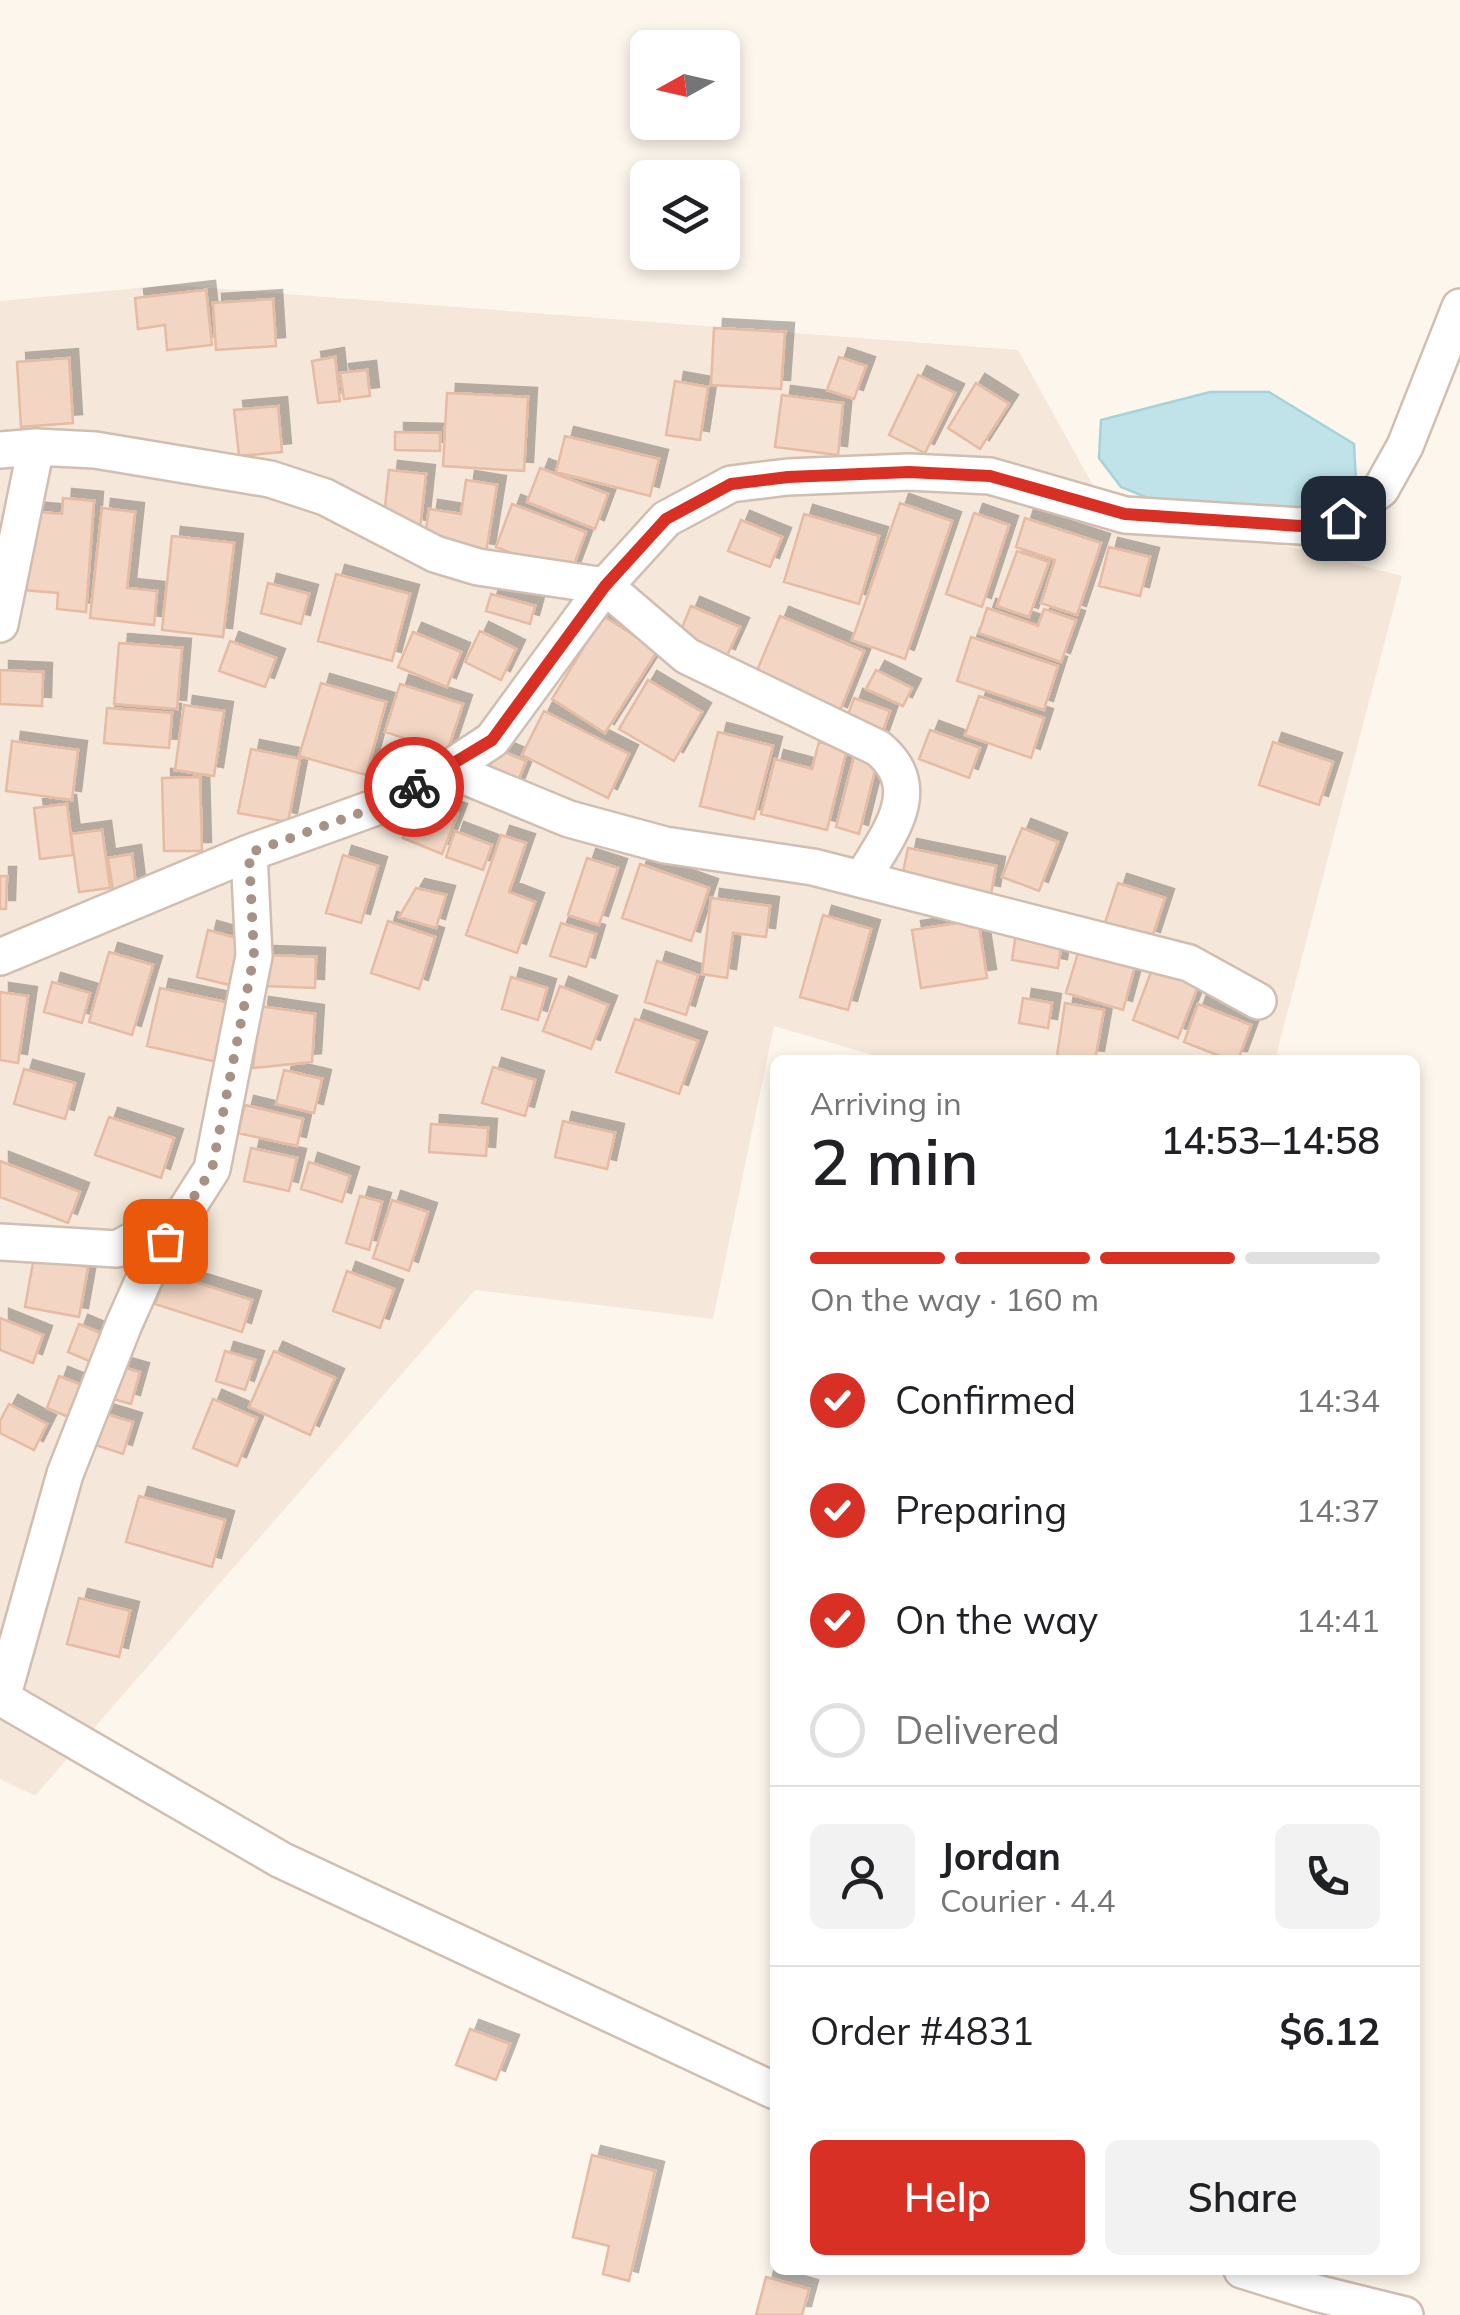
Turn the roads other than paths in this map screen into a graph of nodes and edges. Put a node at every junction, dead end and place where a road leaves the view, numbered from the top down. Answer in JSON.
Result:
{"nodes":[{"id":1,"x":1460,"y":307,"type":"edge"},
{"id":2,"x":36,"y":447,"type":"junction"},
{"id":3,"x":0,"y":450,"type":"edge"},
{"id":4,"x":605,"y":586,"type":"junction"},
{"id":5,"x":0,"y":624,"type":"edge"},
{"id":6,"x":448,"y":769,"type":"junction"},
{"id":7,"x":249,"y":853,"type":"junction"},
{"id":8,"x":862,"y":879,"type":"junction"},
{"id":9,"x":0,"y":957,"type":"edge"},
{"id":10,"x":1258,"y":1001,"type":"dead end"},
{"id":11,"x":181,"y":1215,"type":"junction"},
{"id":12,"x":0,"y":1242,"type":"edge"},
{"id":13,"x":1,"y":1697,"type":"edge"},
{"id":14,"x":770,"y":2090,"type":"edge"},
{"id":15,"x":1257,"y":2275,"type":"edge"},
{"id":16,"x":1405,"y":2315,"type":"edge"}],
"edges":[{"from":1,"to":4,"type":"street"},
{"from":2,"to":3,"type":"street"},
{"from":2,"to":4,"type":"street"},
{"from":2,"to":5,"type":"street"},
{"from":4,"to":6,"type":"street"},
{"from":4,"to":8,"type":"street"},
{"from":6,"to":7,"type":"street"},
{"from":6,"to":8,"type":"street"},
{"from":7,"to":9,"type":"street"},
{"from":7,"to":11,"type":"street"},
{"from":8,"to":10,"type":"street"},
{"from":11,"to":12,"type":"street"},
{"from":11,"to":13,"type":"street"},
{"from":13,"to":14,"type":"street"},
{"from":15,"to":16,"type":"street"}]}
